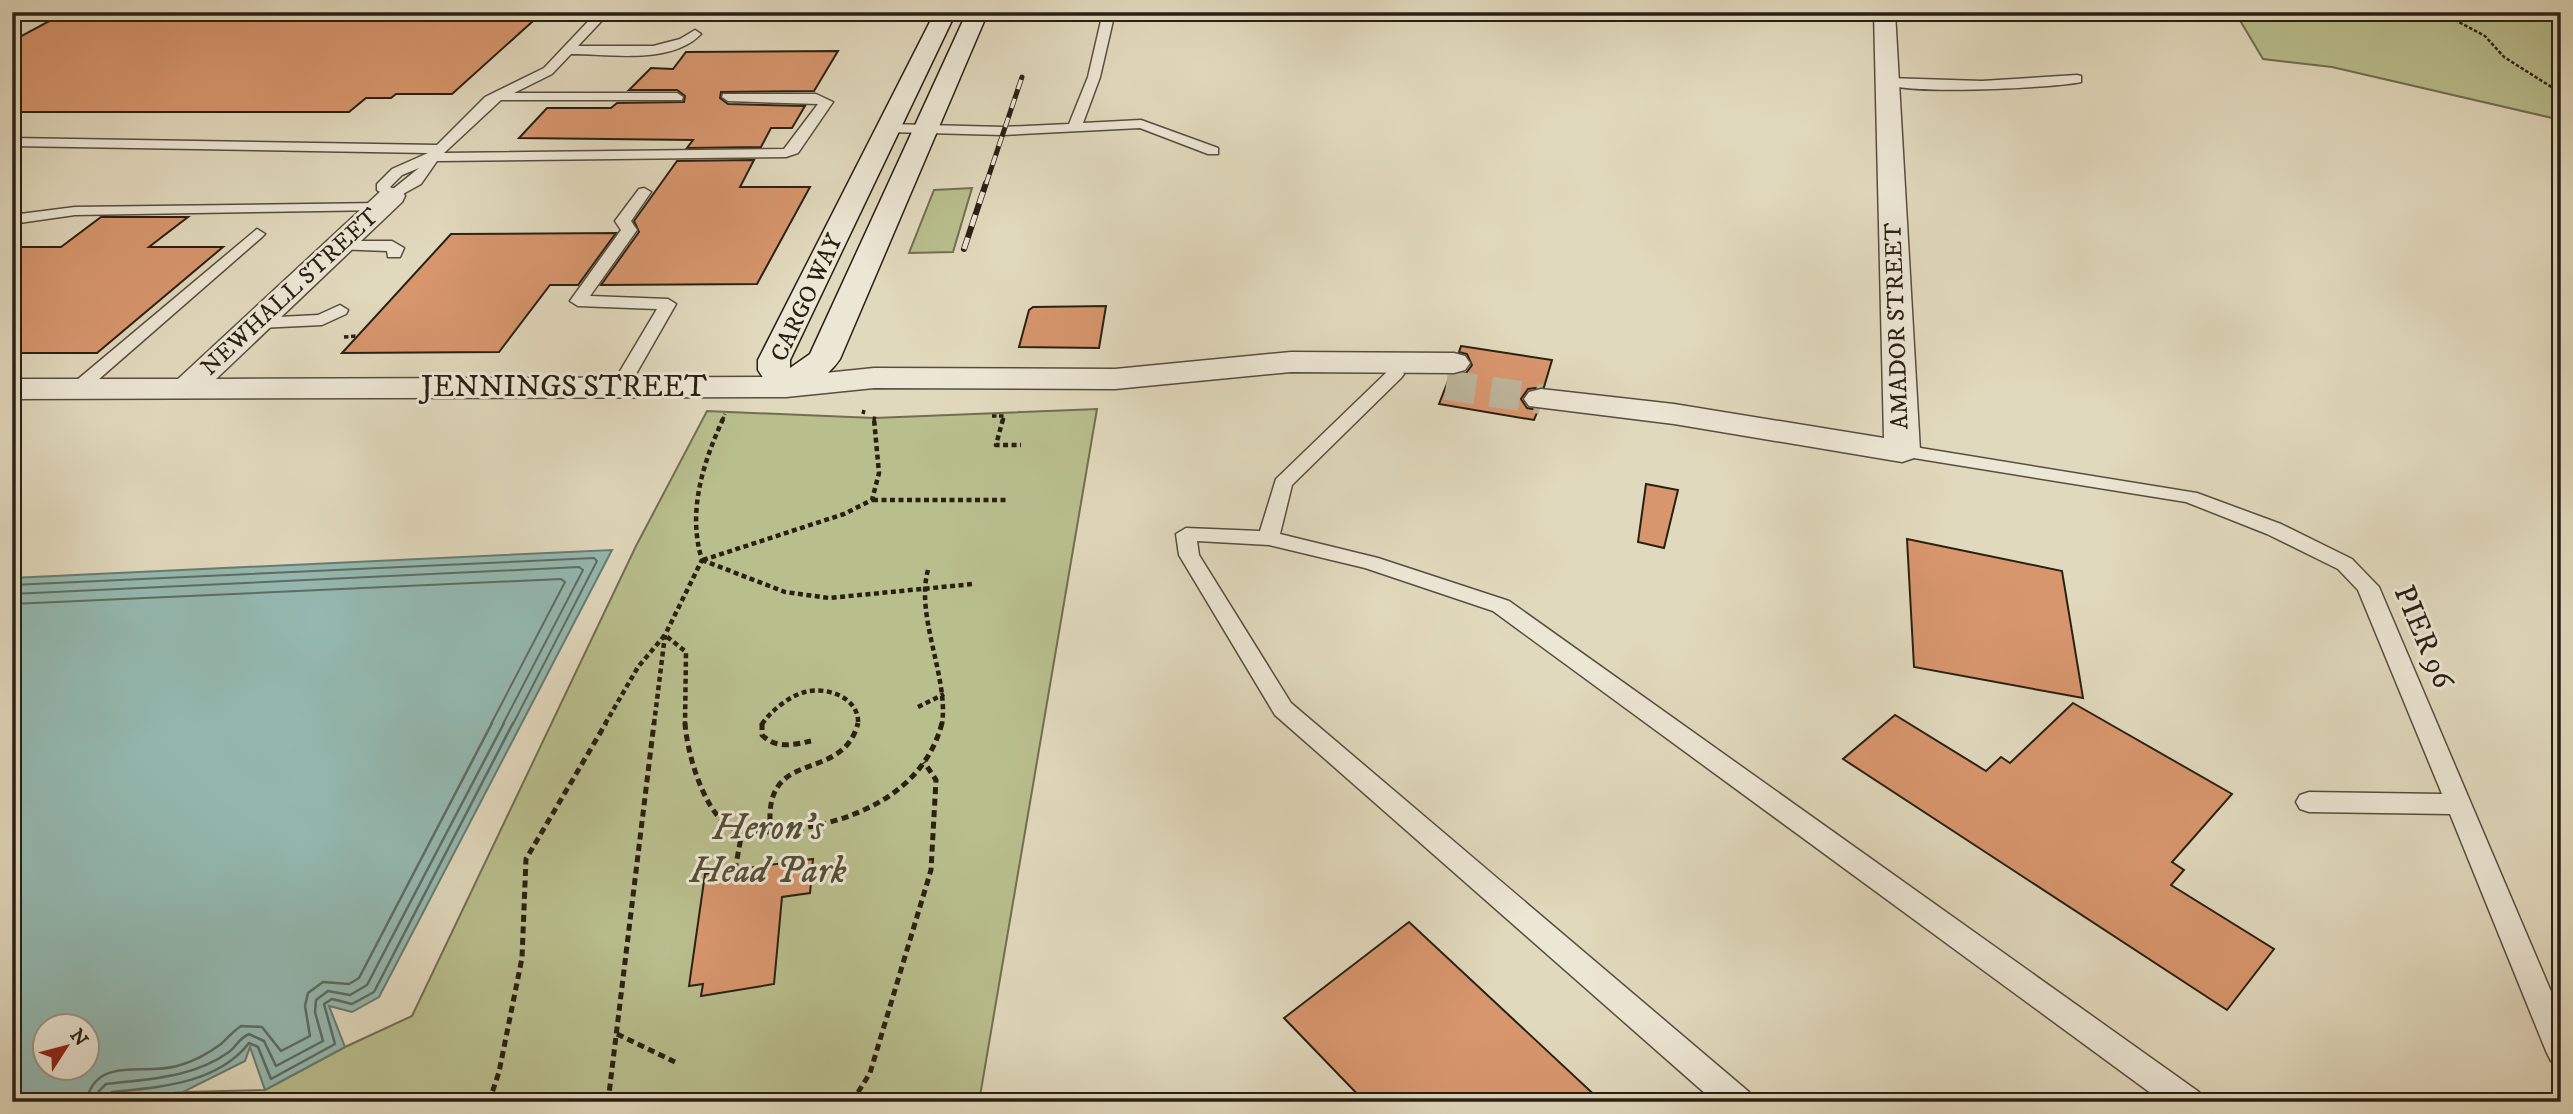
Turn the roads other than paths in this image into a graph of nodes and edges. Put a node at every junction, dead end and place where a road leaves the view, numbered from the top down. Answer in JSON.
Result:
{"nodes":[{"id":1,"x":19,"y":12,"type":"edge"},
{"id":2,"x":604,"y":12,"type":"edge"},
{"id":3,"x":946,"y":12,"type":"edge"},
{"id":4,"x":978,"y":12,"type":"edge"},
{"id":5,"x":1109,"y":12,"type":"edge"},
{"id":6,"x":1884,"y":12,"type":"edge"},
{"id":7,"x":12,"y":16,"type":"edge"},
{"id":8,"x":711,"y":16,"type":"dead end"},
{"id":9,"x":862,"y":18,"type":"dead end"},
{"id":10,"x":695,"y":34,"type":"dead end"},
{"id":11,"x":569,"y":50,"type":"junction"},
{"id":12,"x":2077,"y":79,"type":"dead end"},
{"id":13,"x":1887,"y":82,"type":"junction"},
{"id":14,"x":499,"y":97,"type":"junction"},
{"id":15,"x":677,"y":97,"type":"dead end"},
{"id":16,"x":728,"y":97,"type":"dead end"},
{"id":17,"x":1075,"y":125,"type":"junction"},
{"id":18,"x":889,"y":128,"type":"junction"},
{"id":19,"x":925,"y":129,"type":"junction"},
{"id":20,"x":12,"y":142,"type":"edge"},
{"id":21,"x":1213,"y":151,"type":"dead end"},
{"id":22,"x":436,"y":153,"type":"junction"},
{"id":23,"x":644,"y":192,"type":"dead end"},
{"id":24,"x":386,"y":202,"type":"junction"},
{"id":25,"x":12,"y":220,"type":"edge"},
{"id":26,"x":257,"y":234,"type":"dead end"},
{"id":27,"x":340,"y":246,"type":"junction"},
{"id":28,"x":394,"y":254,"type":"dead end"},
{"id":29,"x":340,"y":310,"type":"dead end"},
{"id":30,"x":259,"y":323,"type":"junction"},
{"id":31,"x":1342,"y":362,"type":"junction"},
{"id":32,"x":1395,"y":374,"type":"junction"},
{"id":33,"x":188,"y":387,"type":"junction"},
{"id":34,"x":786,"y":387,"type":"junction"},
{"id":35,"x":620,"y":388,"type":"junction"},
{"id":36,"x":1544,"y":388,"type":"tunnel mouth"},
{"id":37,"x":77,"y":389,"type":"junction"},
{"id":38,"x":12,"y":390,"type":"edge"},
{"id":39,"x":1902,"y":451,"type":"junction"},
{"id":40,"x":1269,"y":538,"type":"junction"},
{"id":41,"x":2309,"y":802,"type":"dead end"},
{"id":42,"x":2460,"y":804,"type":"junction"},
{"id":43,"x":2561,"y":1051,"type":"edge"},
{"id":44,"x":1738,"y":1102,"type":"edge"},
{"id":45,"x":2188,"y":1102,"type":"edge"}],
"edges":[{"from":1,"to":7,"type":"street"},
{"from":2,"to":11,"type":"lane"},
{"from":3,"to":18,"type":"street","name":"CARGO WAY"},
{"from":4,"to":19,"type":"street","name":"CARGO WAY"},
{"from":5,"to":17,"type":"lane"},
{"from":6,"to":13,"type":"street","name":"AMADOR STREET"},
{"from":8,"to":9,"type":"lane"},
{"from":10,"to":11,"type":"lane"},
{"from":11,"to":14,"type":"lane"},
{"from":12,"to":13,"type":"lane"},
{"from":13,"to":39,"type":"street","name":"AMADOR STREET"},
{"from":14,"to":15,"type":"lane"},
{"from":14,"to":22,"type":"lane"},
{"from":16,"to":22,"type":"lane"},
{"from":17,"to":19,"type":"lane"},
{"from":17,"to":21,"type":"lane"},
{"from":18,"to":19,"type":"lane"},
{"from":18,"to":34,"type":"street","name":"CARGO WAY"},
{"from":19,"to":34,"type":"street","name":"CARGO WAY"},
{"from":20,"to":22,"type":"lane"},
{"from":22,"to":24,"type":"lane"},
{"from":23,"to":35,"type":"lane"},
{"from":24,"to":25,"type":"lane"},
{"from":24,"to":27,"type":"street","name":"NEWHALL STREET"},
{"from":26,"to":37,"type":"lane"},
{"from":27,"to":28,"type":"lane"},
{"from":27,"to":30,"type":"street","name":"NEWHALL STREET"},
{"from":29,"to":30,"type":"lane"},
{"from":30,"to":33,"type":"street","name":"NEWHALL STREET"},
{"from":31,"to":32,"type":"street"},
{"from":31,"to":32,"type":"street"},
{"from":31,"to":34,"type":"street","name":"JENNINGS STREET"},
{"from":32,"to":40,"type":"lane"},
{"from":33,"to":35,"type":"street","name":"JENNINGS STREET"},
{"from":33,"to":37,"type":"street","name":"JENNINGS STREET"},
{"from":34,"to":35,"type":"street","name":"JENNINGS STREET"},
{"from":36,"to":39,"type":"street","name":"AMADOR STREET"},
{"from":37,"to":38,"type":"street","name":"JENNINGS STREET"},
{"from":39,"to":42,"type":"lane","name":"PIER 96"},
{"from":40,"to":44,"type":"lane"},
{"from":40,"to":45,"type":"lane"},
{"from":41,"to":42,"type":"lane"},
{"from":42,"to":43,"type":"lane","name":"PIER 96"}]}
